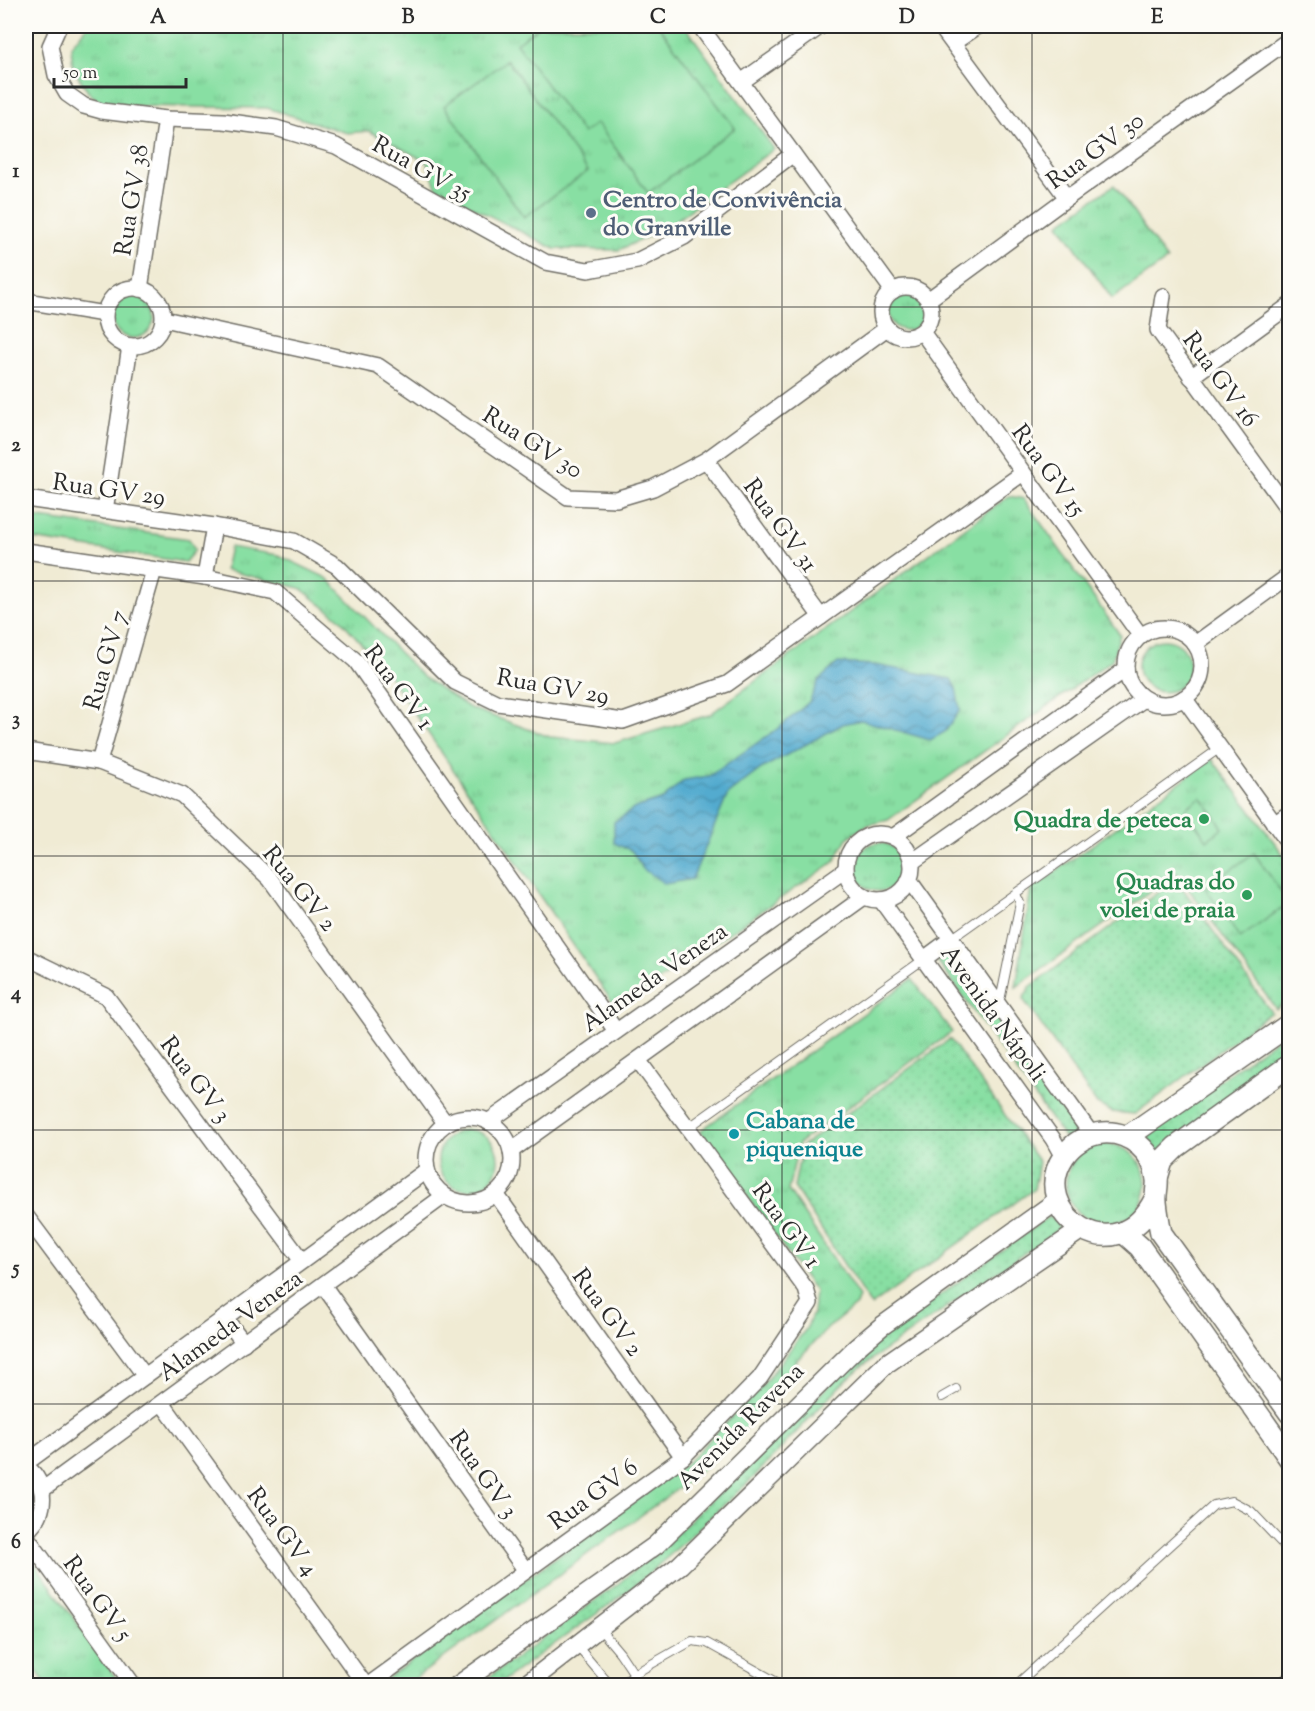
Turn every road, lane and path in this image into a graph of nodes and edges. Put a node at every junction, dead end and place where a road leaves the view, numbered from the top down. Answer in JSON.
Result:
{"nodes":[{"id":1,"x":59,"y":26,"type":"edge"},
{"id":2,"x":700,"y":26,"type":"edge"},
{"id":3,"x":821,"y":26,"type":"edge"},
{"id":4,"x":940,"y":26,"type":"edge"},
{"id":5,"x":978,"y":26,"type":"edge"},
{"id":6,"x":1290,"y":39,"type":"edge"},
{"id":7,"x":953,"y":43,"type":"junction"},
{"id":8,"x":741,"y":82,"type":"junction"},
{"id":9,"x":166,"y":119,"type":"junction"},
{"id":10,"x":793,"y":154,"type":"junction"},
{"id":11,"x":1067,"y":198,"type":"junction"},
{"id":12,"x":140,"y":289,"type":"junction"},
{"id":13,"x":893,"y":291,"type":"junction"},
{"id":14,"x":1163,"y":296,"type":"dead end"},
{"id":15,"x":928,"y":300,"type":"junction"},
{"id":16,"x":26,"y":301,"type":"edge"},
{"id":17,"x":1290,"y":305,"type":"edge"},
{"id":18,"x":104,"y":315,"type":"junction"},
{"id":19,"x":164,"y":319,"type":"junction"},
{"id":20,"x":887,"y":328,"type":"junction"},
{"id":21,"x":922,"y":332,"type":"junction"},
{"id":22,"x":130,"y":346,"type":"junction"},
{"id":23,"x":1191,"y":377,"type":"junction"},
{"id":24,"x":706,"y":460,"type":"junction"},
{"id":25,"x":1023,"y":473,"type":"junction"},
{"id":26,"x":26,"y":499,"type":"edge"},
{"id":27,"x":105,"y":511,"type":"junction"},
{"id":28,"x":1290,"y":512,"type":"edge"},
{"id":29,"x":214,"y":526,"type":"junction"},
{"id":30,"x":26,"y":551,"type":"edge"},
{"id":31,"x":154,"y":570,"type":"junction"},
{"id":32,"x":1290,"y":575,"type":"edge"},
{"id":33,"x":205,"y":577,"type":"junction"},
{"id":34,"x":821,"y":617,"type":"junction"},
{"id":35,"x":1140,"y":635,"type":"junction"},
{"id":36,"x":1195,"y":644,"type":"junction"},
{"id":37,"x":1126,"y":669,"type":"junction"},
{"id":38,"x":1184,"y":698,"type":"junction"},
{"id":39,"x":1144,"y":699,"type":"junction"},
{"id":40,"x":1220,"y":748,"type":"junction"},
{"id":41,"x":26,"y":751,"type":"edge"},
{"id":42,"x":99,"y":762,"type":"junction"},
{"id":43,"x":1290,"y":813,"type":"edge"},
{"id":44,"x":1274,"y":824,"type":"junction"},
{"id":45,"x":893,"y":837,"type":"junction"},
{"id":46,"x":1290,"y":845,"type":"edge"},
{"id":47,"x":912,"y":862,"type":"junction"},
{"id":48,"x":845,"y":870,"type":"junction"},
{"id":49,"x":909,"y":880,"type":"junction"},
{"id":50,"x":1016,"y":894,"type":"junction"},
{"id":51,"x":864,"y":897,"type":"junction"},
{"id":52,"x":881,"y":900,"type":"junction"},
{"id":53,"x":951,"y":939,"type":"junction"},
{"id":54,"x":26,"y":957,"type":"edge"},
{"id":55,"x":924,"y":959,"type":"junction"},
{"id":56,"x":996,"y":1002,"type":"junction"},
{"id":57,"x":1290,"y":1024,"type":"edge"},
{"id":58,"x":616,"y":1031,"type":"junction"},
{"id":59,"x":638,"y":1060,"type":"junction"},
{"id":60,"x":1290,"y":1065,"type":"edge"},
{"id":61,"x":489,"y":1122,"type":"junction"},
{"id":62,"x":446,"y":1124,"type":"junction"},
{"id":63,"x":688,"y":1128,"type":"junction"},
{"id":64,"x":1092,"y":1135,"type":"junction"},
{"id":65,"x":1127,"y":1137,"type":"junction"},
{"id":66,"x":511,"y":1151,"type":"junction"},
{"id":67,"x":1063,"y":1156,"type":"junction"},
{"id":68,"x":427,"y":1170,"type":"junction"},
{"id":69,"x":1156,"y":1188,"type":"junction"},
{"id":70,"x":496,"y":1194,"type":"junction"},
{"id":71,"x":444,"y":1196,"type":"junction"},
{"id":72,"x":1058,"y":1200,"type":"junction"},
{"id":73,"x":26,"y":1216,"type":"edge"},
{"id":74,"x":1082,"y":1229,"type":"junction"},
{"id":75,"x":1123,"y":1232,"type":"junction"},
{"id":76,"x":302,"y":1261,"type":"junction"},
{"id":77,"x":323,"y":1285,"type":"junction"},
{"id":78,"x":810,"y":1303,"type":"joint"},
{"id":79,"x":225,"y":1318,"type":"junction"},
{"id":80,"x":244,"y":1343,"type":"junction"},
{"id":81,"x":145,"y":1376,"type":"junction"},
{"id":82,"x":956,"y":1389,"type":"dead end"},
{"id":83,"x":942,"y":1397,"type":"dead end"},
{"id":84,"x":162,"y":1403,"type":"junction"},
{"id":85,"x":1290,"y":1413,"type":"edge"},
{"id":86,"x":683,"y":1456,"type":"junction"},
{"id":87,"x":1290,"y":1459,"type":"edge"},
{"id":88,"x":26,"y":1465,"type":"edge"},
{"id":89,"x":42,"y":1490,"type":"junction"},
{"id":90,"x":26,"y":1532,"type":"edge"},
{"id":91,"x":26,"y":1536,"type":"edge"},
{"id":92,"x":1290,"y":1552,"type":"edge"},
{"id":93,"x":526,"y":1571,"type":"junction"},
{"id":94,"x":599,"y":1628,"type":"junction"},
{"id":95,"x":576,"y":1645,"type":"junction"},
{"id":96,"x":634,"y":1674,"type":"junction"},
{"id":97,"x":1290,"y":1674,"type":"edge"},
{"id":98,"x":134,"y":1686,"type":"edge"},
{"id":99,"x":367,"y":1686,"type":"edge"},
{"id":100,"x":457,"y":1686,"type":"edge"},
{"id":101,"x":524,"y":1686,"type":"edge"},
{"id":102,"x":611,"y":1686,"type":"edge"},
{"id":103,"x":619,"y":1686,"type":"edge"},
{"id":104,"x":784,"y":1686,"type":"edge"},
{"id":105,"x":1015,"y":1686,"type":"edge"},
{"id":106,"x":1278,"y":1686,"type":"edge"}],
"edges":[{"from":1,"to":9,"type":"street","name":"Rua GV 35"},
{"from":2,"to":8,"type":"street"},
{"from":3,"to":8,"type":"street"},
{"from":4,"to":7,"type":"street"},
{"from":5,"to":7,"type":"street"},
{"from":6,"to":11,"type":"street","name":"Rua GV 30"},
{"from":7,"to":11,"type":"street"},
{"from":8,"to":10,"type":"street"},
{"from":9,"to":10,"type":"street","name":"Rua GV 35"},
{"from":9,"to":12,"type":"street","name":"Rua GV 38"},
{"from":10,"to":13,"type":"street"},
{"from":11,"to":15,"type":"street","name":"Rua GV 30"},
{"from":12,"to":18,"type":"street"},
{"from":12,"to":19,"type":"street"},
{"from":13,"to":15,"type":"street"},
{"from":13,"to":20,"type":"street"},
{"from":14,"to":23,"type":"street","name":"Rua GV 16"},
{"from":15,"to":21,"type":"street"},
{"from":16,"to":18,"type":"street"},
{"from":17,"to":23,"type":"street"},
{"from":18,"to":22,"type":"street"},
{"from":19,"to":22,"type":"street"},
{"from":19,"to":24,"type":"street","name":"Rua GV 30"},
{"from":20,"to":21,"type":"street"},
{"from":20,"to":24,"type":"street","name":"Rua GV 30"},
{"from":21,"to":25,"type":"street","name":"Rua GV 15"},
{"from":22,"to":27,"type":"street"},
{"from":23,"to":28,"type":"street","name":"Rua GV 16"},
{"from":24,"to":34,"type":"street","name":"Rua GV 31"},
{"from":25,"to":34,"type":"street","name":"Rua GV 29"},
{"from":25,"to":35,"type":"street","name":"Rua GV 15"},
{"from":26,"to":27,"type":"street","name":"Rua GV 29"},
{"from":27,"to":29,"type":"street","name":"Rua GV 29"},
{"from":29,"to":33,"type":"street"},
{"from":29,"to":34,"type":"street","name":"Rua GV 29"},
{"from":30,"to":31,"type":"street","name":"Rua GV 1"},
{"from":31,"to":33,"type":"street","name":"Rua GV 1"},
{"from":31,"to":42,"type":"street","name":"Rua GV 7"},
{"from":32,"to":36,"type":"street"},
{"from":33,"to":58,"type":"street","name":"Rua GV 1"},
{"from":35,"to":36,"type":"street"},
{"from":35,"to":37,"type":"street"},
{"from":36,"to":38,"type":"street"},
{"from":37,"to":39,"type":"street"},
{"from":37,"to":45,"type":"street"},
{"from":38,"to":39,"type":"street"},
{"from":38,"to":40,"type":"street"},
{"from":39,"to":47,"type":"street"},
{"from":40,"to":44,"type":"street"},
{"from":40,"to":50,"type":"lane"},
{"from":41,"to":42,"type":"street","name":"Rua GV 2"},
{"from":42,"to":62,"type":"street","name":"Rua GV 2"},
{"from":43,"to":44,"type":"street"},
{"from":44,"to":46,"type":"street"},
{"from":45,"to":47,"type":"street"},
{"from":45,"to":48,"type":"street"},
{"from":47,"to":49,"type":"street"},
{"from":48,"to":51,"type":"street"},
{"from":48,"to":58,"type":"street","name":"Alameda Veneza"},
{"from":49,"to":52,"type":"street"},
{"from":49,"to":53,"type":"street","name":"Avenida Nápoli"},
{"from":50,"to":53,"type":"lane"},
{"from":50,"to":56,"type":"lane"},
{"from":51,"to":52,"type":"street"},
{"from":51,"to":59,"type":"street"},
{"from":52,"to":55,"type":"street","name":"Avenida Nápoli"},
{"from":53,"to":55,"type":"street"},
{"from":53,"to":56,"type":"street","name":"Avenida Nápoli"},
{"from":54,"to":76,"type":"street","name":"Rua GV 3"},
{"from":55,"to":63,"type":"lane"},
{"from":55,"to":67,"type":"street","name":"Avenida Nápoli"},
{"from":56,"to":64,"type":"street","name":"Avenida Nápoli"},
{"from":57,"to":65,"type":"main road"},
{"from":58,"to":61,"type":"street","name":"Alameda Veneza"},
{"from":59,"to":63,"type":"street","name":"Rua GV 1"},
{"from":59,"to":66,"type":"street"},
{"from":60,"to":69,"type":"main road"},
{"from":61,"to":62,"type":"street"},
{"from":61,"to":66,"type":"street"},
{"from":62,"to":68,"type":"street"},
{"from":63,"to":78,"type":"street","name":"Rua GV 1"},
{"from":64,"to":65,"type":"main road"},
{"from":64,"to":67,"type":"main road"},
{"from":65,"to":69,"type":"main road"},
{"from":66,"to":70,"type":"street"},
{"from":67,"to":72,"type":"main road"},
{"from":68,"to":71,"type":"street"},
{"from":68,"to":76,"type":"street","name":"Alameda Veneza"},
{"from":69,"to":75,"type":"main road"},
{"from":69,"to":85,"type":"main road"},
{"from":70,"to":71,"type":"street"},
{"from":70,"to":86,"type":"street","name":"Rua GV 2"},
{"from":71,"to":77,"type":"street","name":"Alameda Veneza"},
{"from":72,"to":74,"type":"main road"},
{"from":72,"to":100,"type":"street","name":"Avenida Ravena"},
{"from":73,"to":81,"type":"street"},
{"from":74,"to":75,"type":"main road"},
{"from":74,"to":94,"type":"street"},
{"from":75,"to":87,"type":"main road"},
{"from":76,"to":79,"type":"street","name":"Alameda Veneza"},
{"from":77,"to":80,"type":"street","name":"Alameda Veneza"},
{"from":77,"to":93,"type":"street","name":"Rua GV 3"},
{"from":78,"to":86,"type":"street","name":"Rua GV 6"},
{"from":79,"to":80,"type":"street"},
{"from":79,"to":81,"type":"street","name":"Alameda Veneza"},
{"from":80,"to":84,"type":"street","name":"Alameda Veneza"},
{"from":81,"to":88,"type":"street","name":"Alameda Veneza"},
{"from":82,"to":83,"type":"lane"},
{"from":84,"to":89,"type":"street","name":"Alameda Veneza"},
{"from":84,"to":99,"type":"street","name":"Rua GV 4"},
{"from":86,"to":93,"type":"street","name":"Rua GV 6"},
{"from":88,"to":89,"type":"street"},
{"from":89,"to":90,"type":"street"},
{"from":91,"to":98,"type":"street","name":"Rua GV 5"},
{"from":92,"to":105,"type":"lane"},
{"from":93,"to":99,"type":"street","name":"Rua GV 6"},
{"from":94,"to":95,"type":"street"},
{"from":94,"to":96,"type":"lane"},
{"from":95,"to":101,"type":"street"},
{"from":95,"to":102,"type":"lane"},
{"from":96,"to":103,"type":"lane"},
{"from":96,"to":104,"type":"lane"},
{"from":97,"to":106,"type":"lane"}]}
